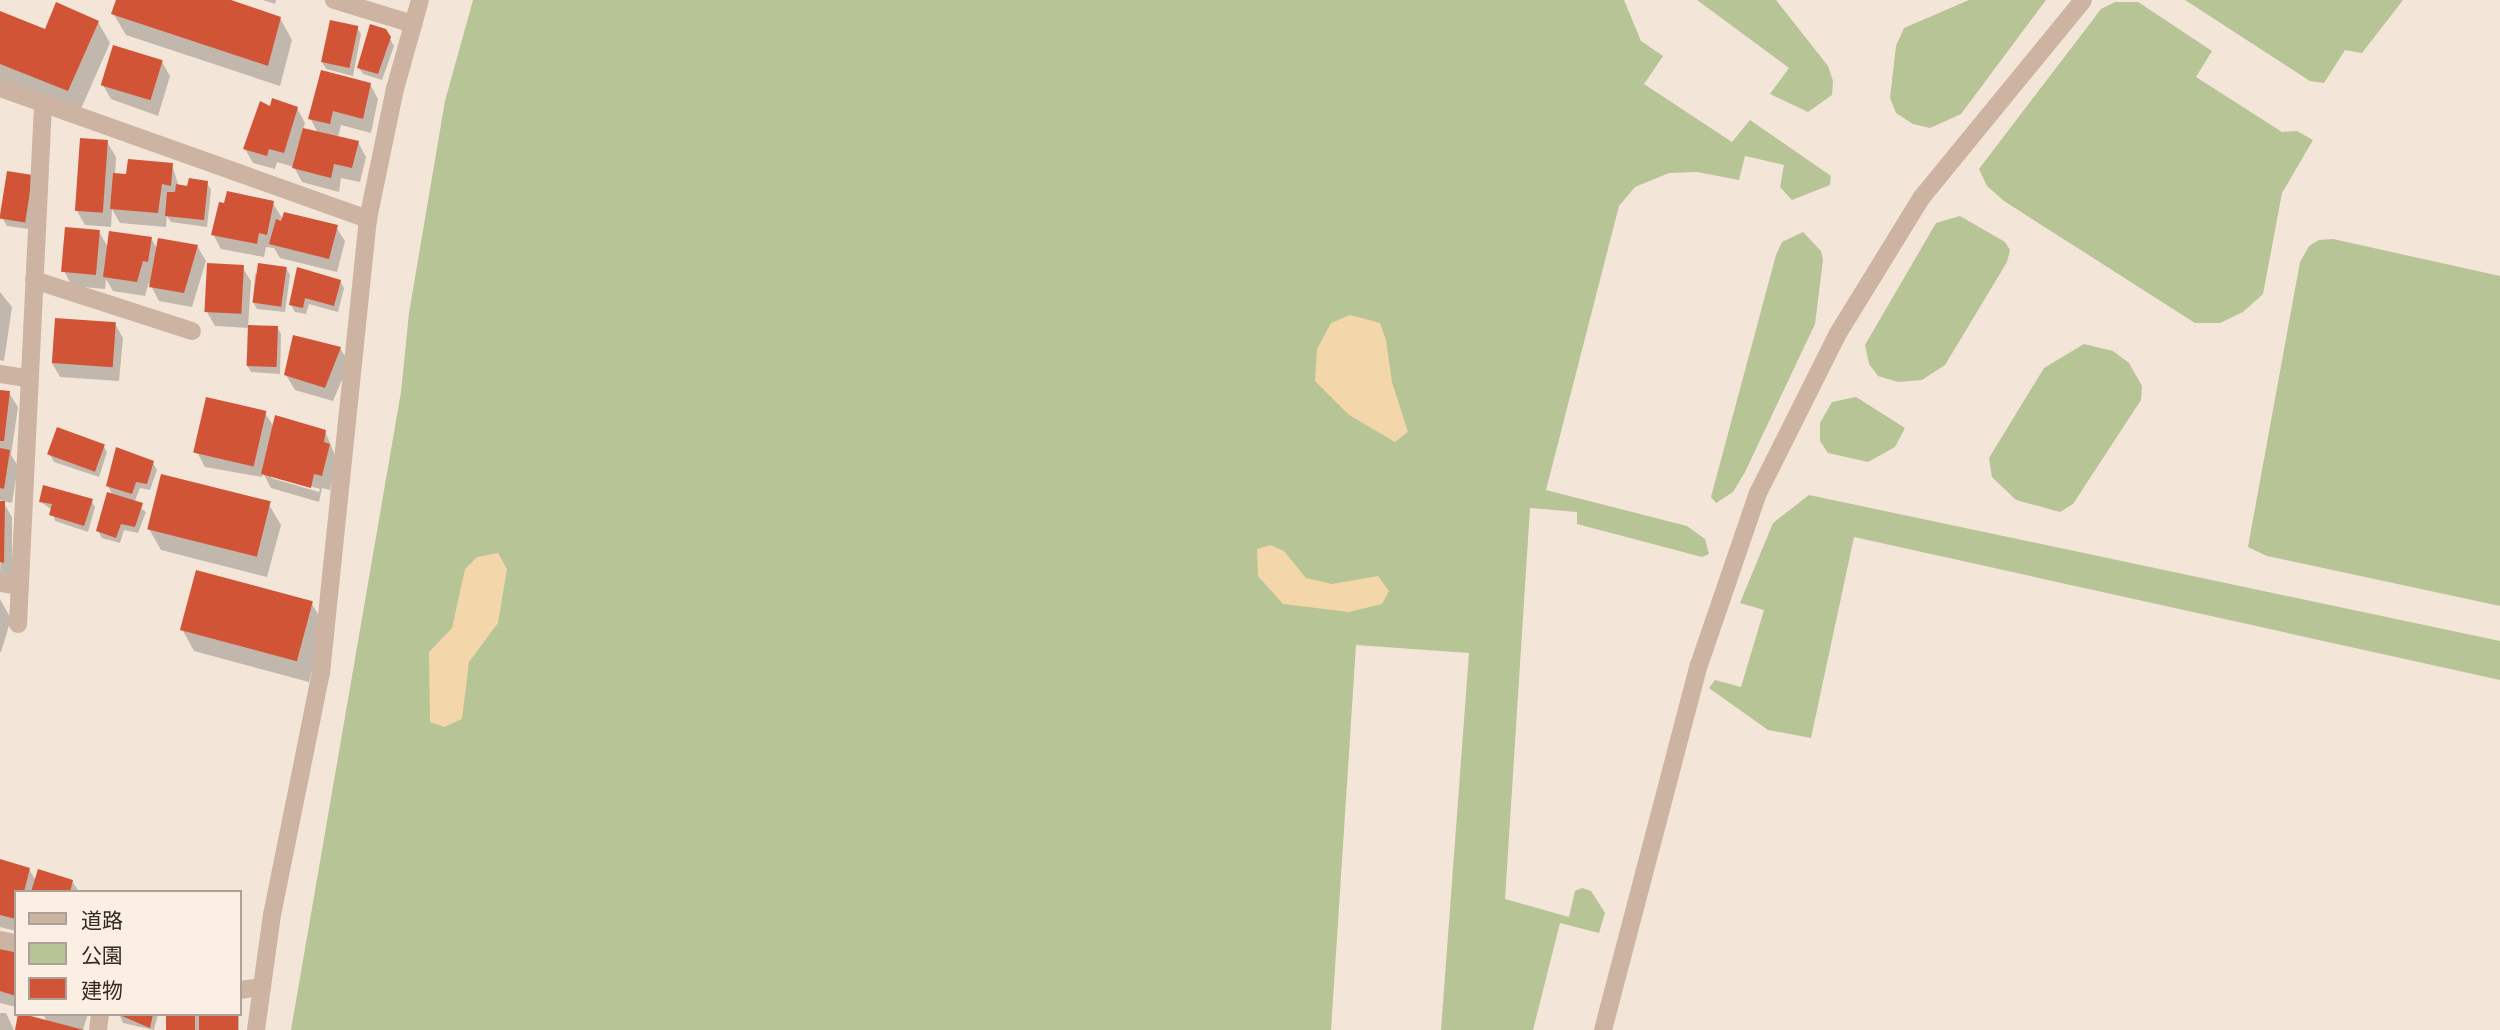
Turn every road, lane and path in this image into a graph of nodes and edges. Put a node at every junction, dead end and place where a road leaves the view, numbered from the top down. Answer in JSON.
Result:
{"nodes":[{"id":1,"x":334,"y":0,"type":"edge"},
{"id":2,"x":420,"y":0,"type":"edge"},
{"id":3,"x":2083,"y":0,"type":"edge"},
{"id":4,"x":413,"y":24,"type":"junction"},
{"id":5,"x":0,"y":88,"type":"edge"},
{"id":6,"x":43,"y":105,"type":"junction"},
{"id":7,"x":368,"y":219,"type":"junction"},
{"id":8,"x":34,"y":281,"type":"junction"},
{"id":9,"x":192,"y":331,"type":"dead end"},
{"id":10,"x":0,"y":374,"type":"edge"},
{"id":11,"x":30,"y":379,"type":"junction"},
{"id":12,"x":0,"y":583,"type":"edge"},
{"id":13,"x":20,"y":586,"type":"junction"},
{"id":14,"x":18,"y":624,"type":"dead end"},
{"id":15,"x":262,"y":987,"type":"junction"},
{"id":16,"x":242,"y":990,"type":"edge"},
{"id":17,"x":256,"y":1030,"type":"edge"},
{"id":18,"x":1603,"y":1030,"type":"edge"}],
"edges":[{"from":1,"to":4,"type":"street"},
{"from":2,"to":4,"type":"street"},
{"from":3,"to":18,"type":"street"},
{"from":4,"to":7,"type":"street"},
{"from":5,"to":6,"type":"street"},
{"from":6,"to":7,"type":"street"},
{"from":6,"to":8,"type":"street"},
{"from":7,"to":15,"type":"street"},
{"from":8,"to":9,"type":"street"},
{"from":8,"to":11,"type":"street"},
{"from":10,"to":11,"type":"street"},
{"from":11,"to":13,"type":"street"},
{"from":12,"to":13,"type":"street"},
{"from":13,"to":14,"type":"street"},
{"from":15,"to":16,"type":"street"},
{"from":15,"to":17,"type":"street"}]}
